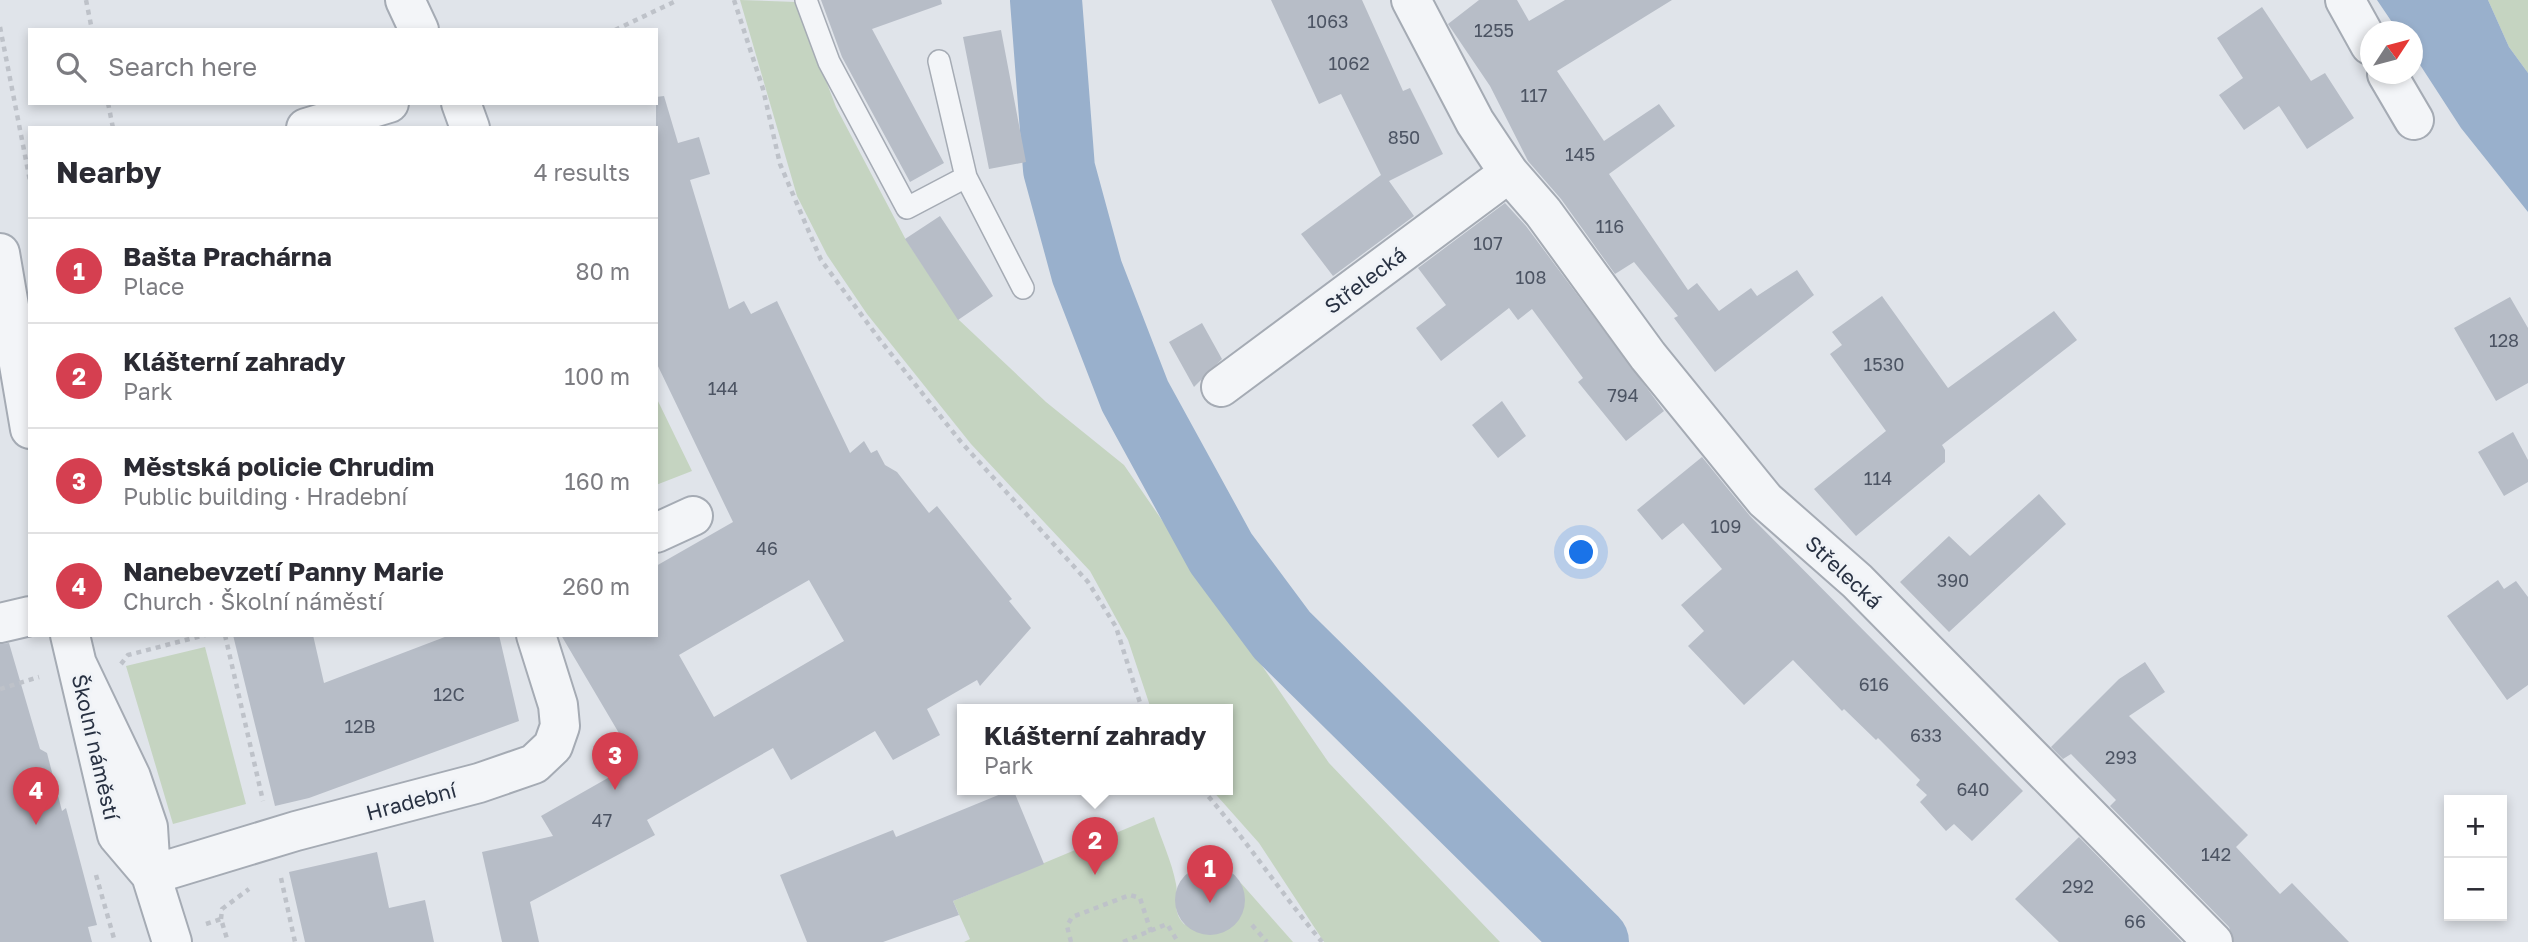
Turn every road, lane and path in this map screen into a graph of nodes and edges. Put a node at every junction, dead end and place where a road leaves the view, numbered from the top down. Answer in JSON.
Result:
{"nodes":[{"id":1,"x":86,"y":0,"type":"edge"},
{"id":2,"x":405,"y":0,"type":"edge"},
{"id":3,"x":678,"y":0,"type":"edge"},
{"id":4,"x":734,"y":0,"type":"edge"},
{"id":5,"x":806,"y":0,"type":"edge"},
{"id":6,"x":1412,"y":0,"type":"edge"},
{"id":7,"x":2344,"y":0,"type":"edge"},
{"id":8,"x":0,"y":27,"type":"edge"},
{"id":9,"x":2360,"y":27,"type":"edge"},
{"id":10,"x":92,"y":28,"type":"edge"},
{"id":11,"x":418,"y":28,"type":"edge"},
{"id":12,"x":619,"y":28,"type":"edge"},
{"id":13,"x":939,"y":61,"type":"dead end"},
{"id":14,"x":2393,"y":84,"type":"edge"},
{"id":15,"x":108,"y":105,"type":"edge"},
{"id":16,"x":382,"y":105,"type":"edge"},
{"id":17,"x":462,"y":105,"type":"edge"},
{"id":18,"x":2414,"y":120,"type":"dead end"},
{"id":19,"x":113,"y":126,"type":"edge"},
{"id":20,"x":313,"y":126,"type":"edge"},
{"id":21,"x":469,"y":126,"type":"edge"},
{"id":22,"x":28,"y":171,"type":"edge"},
{"id":23,"x":1509,"y":173,"type":"junction"},
{"id":24,"x":966,"y":177,"type":"junction"},
{"id":25,"x":0,"y":253,"type":"edge"},
{"id":26,"x":1023,"y":288,"type":"dead end"},
{"id":27,"x":1221,"y":387,"type":"dead end"},
{"id":28,"x":28,"y":417,"type":"edge"},
{"id":29,"x":693,"y":516,"type":"dead end"},
{"id":30,"x":658,"y":532,"type":"edge"},
{"id":31,"x":28,"y":616,"type":"edge"},
{"id":32,"x":0,"y":623,"type":"edge"},
{"id":33,"x":166,"y":637,"type":"edge"},
{"id":34,"x":198,"y":637,"type":"edge"},
{"id":35,"x":225,"y":637,"type":"edge"},
{"id":36,"x":537,"y":637,"type":"edge"},
{"id":37,"x":168,"y":645,"type":"junction"},
{"id":38,"x":73,"y":650,"type":"edge"},
{"id":39,"x":120,"y":668,"type":"dead end"},
{"id":40,"x":40,"y":677,"type":"dead end"},
{"id":41,"x":0,"y":689,"type":"edge"},
{"id":42,"x":1140,"y":704,"type":"edge"},
{"id":43,"x":1207,"y":795,"type":"edge"},
{"id":44,"x":271,"y":838,"type":"junction"},
{"id":45,"x":151,"y":875,"type":"junction"},
{"id":46,"x":255,"y":884,"type":"dead end"},
{"id":47,"x":221,"y":919,"type":"dead end"},
{"id":48,"x":1252,"y":925,"type":"dead end"},
{"id":49,"x":1151,"y":932,"type":"junction"},
{"id":50,"x":172,"y":942,"type":"edge"},
{"id":51,"x":295,"y":942,"type":"edge"},
{"id":52,"x":1071,"y":942,"type":"edge"},
{"id":53,"x":1124,"y":942,"type":"edge"},
{"id":54,"x":1178,"y":942,"type":"edge"},
{"id":55,"x":1267,"y":942,"type":"edge"},
{"id":56,"x":1322,"y":942,"type":"edge"},
{"id":57,"x":2213,"y":942,"type":"edge"}],
"edges":[{"from":1,"to":10,"type":"path"},
{"from":2,"to":11,"type":"street"},
{"from":3,"to":12,"type":"path"},
{"from":4,"to":42,"type":"path"},
{"from":5,"to":24,"type":"lane"},
{"from":6,"to":23,"type":"street","name":"Střelecká"},
{"from":7,"to":9,"type":"street"},
{"from":8,"to":22,"type":"path"},
{"from":13,"to":24,"type":"lane"},
{"from":14,"to":18,"type":"street"},
{"from":15,"to":19,"type":"path"},
{"from":16,"to":20,"type":"street"},
{"from":17,"to":21,"type":"street"},
{"from":23,"to":27,"type":"street","name":"Střelecká"},
{"from":23,"to":57,"type":"street","name":"Střelecká"},
{"from":24,"to":26,"type":"lane"},
{"from":25,"to":28,"type":"street"},
{"from":29,"to":30,"type":"street"},
{"from":31,"to":32,"type":"street"},
{"from":33,"to":37,"type":"path"},
{"from":34,"to":37,"type":"path"},
{"from":35,"to":44,"type":"path"},
{"from":36,"to":44,"type":"street","name":"Hradební"},
{"from":37,"to":39,"type":"path"},
{"from":38,"to":45,"type":"street","name":"Školní náměstí"},
{"from":40,"to":41,"type":"path"},
{"from":43,"to":56,"type":"path"},
{"from":44,"to":45,"type":"street","name":"Hradební"},
{"from":44,"to":51,"type":"path"},
{"from":45,"to":50,"type":"street","name":"Školní náměstí"},
{"from":46,"to":47,"type":"path"},
{"from":48,"to":55,"type":"path"},
{"from":49,"to":52,"type":"path"},
{"from":49,"to":53,"type":"path"},
{"from":49,"to":54,"type":"path"}]}
